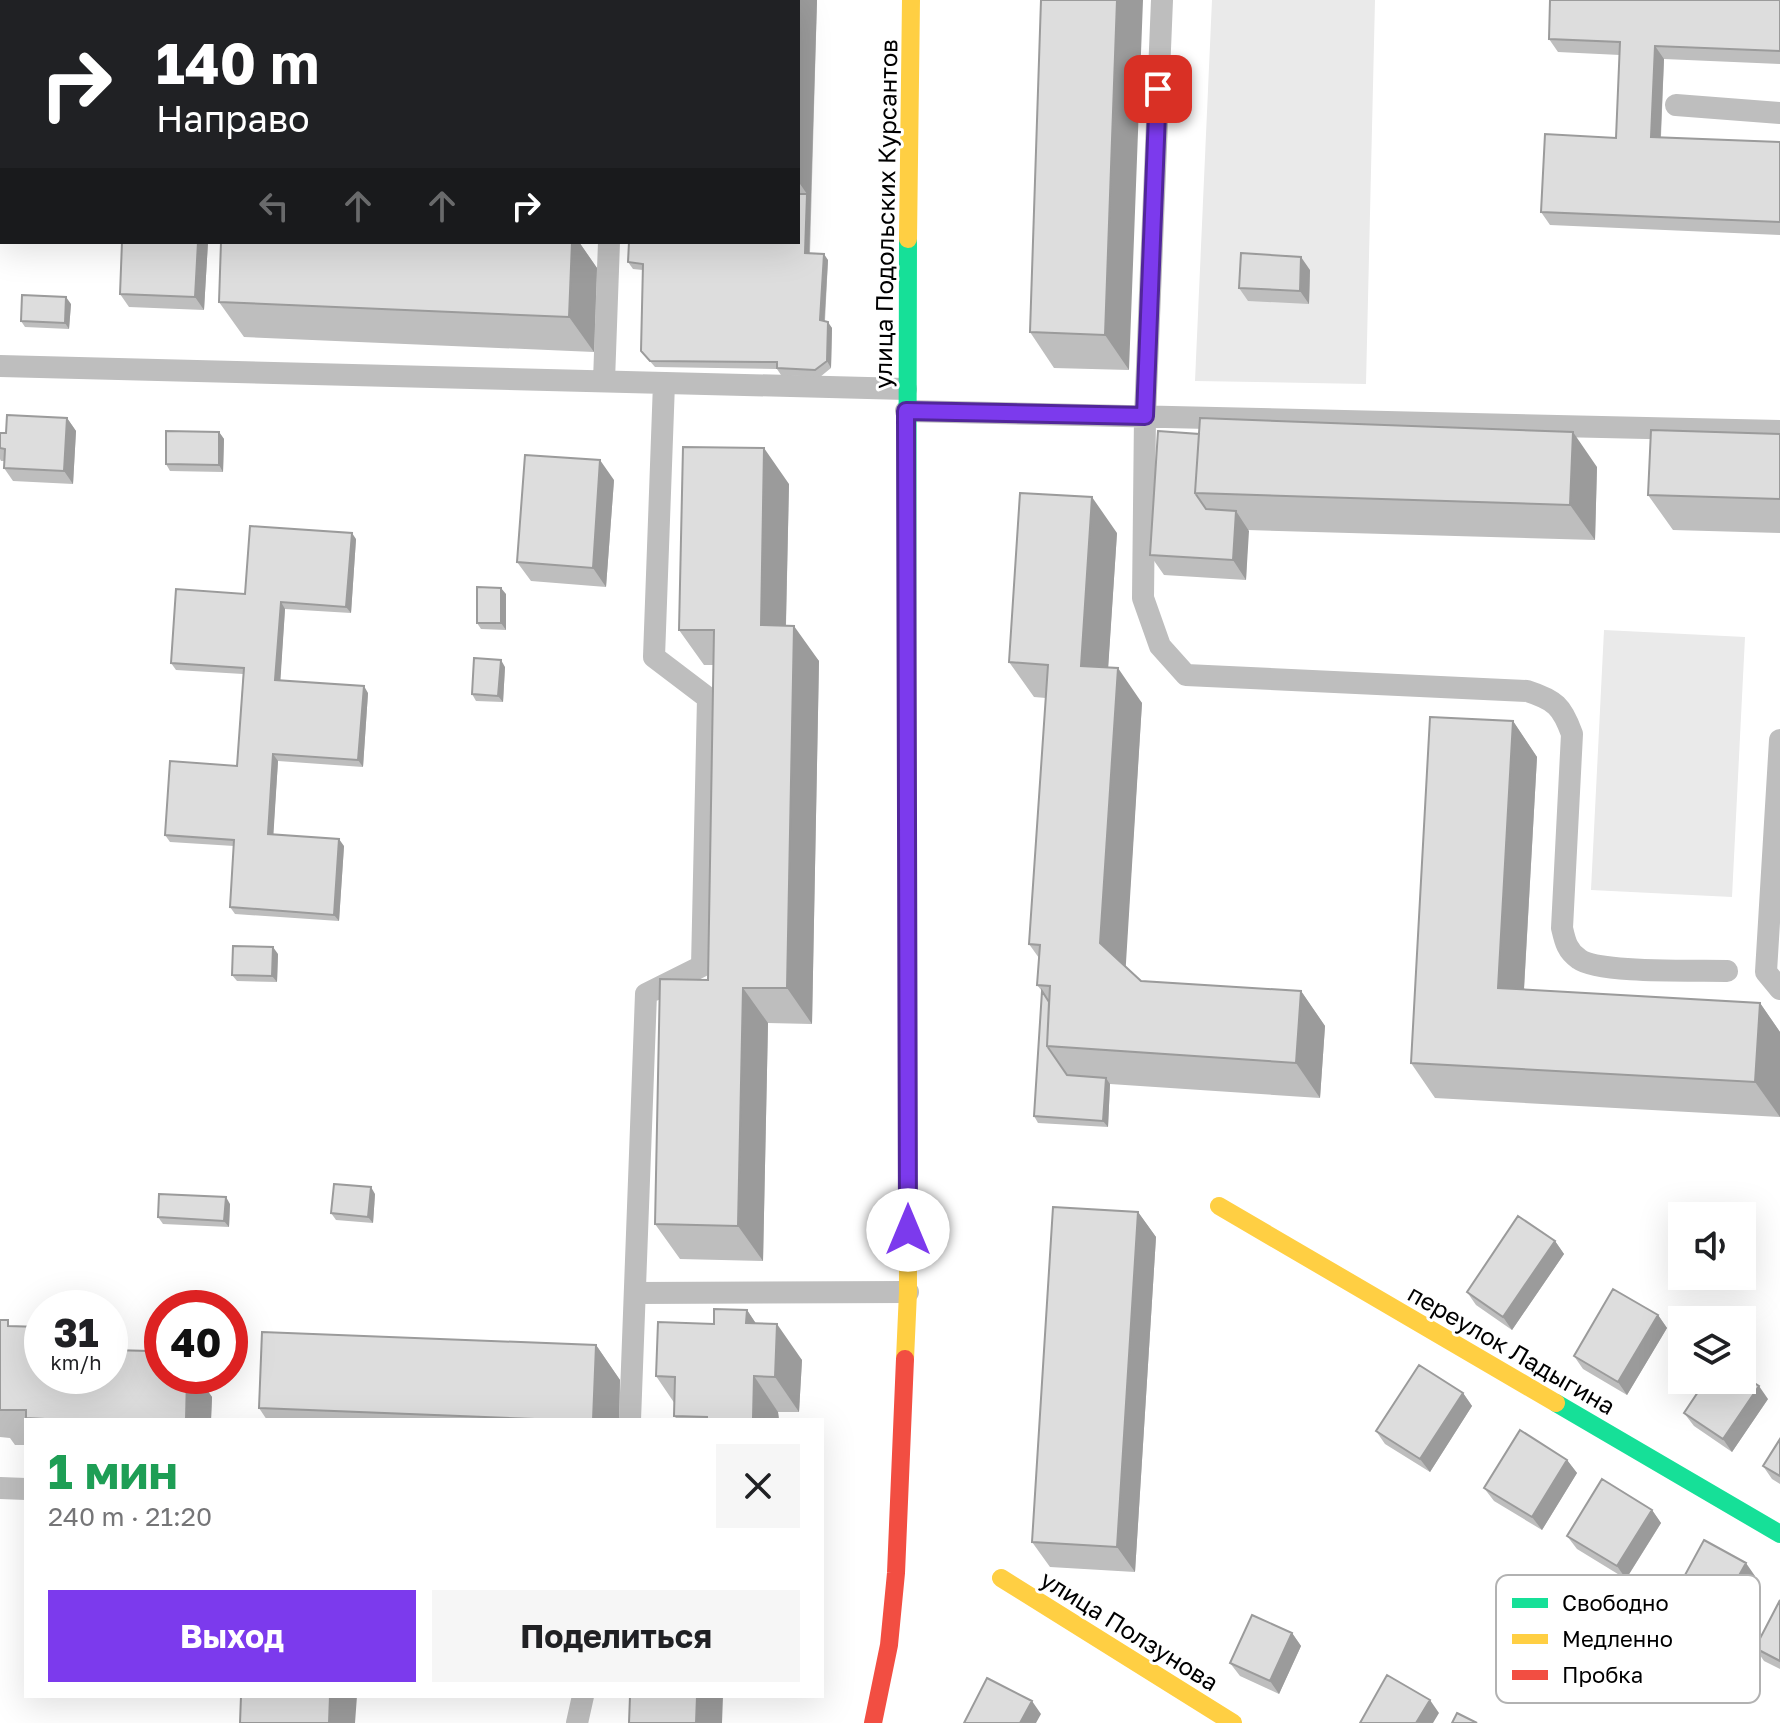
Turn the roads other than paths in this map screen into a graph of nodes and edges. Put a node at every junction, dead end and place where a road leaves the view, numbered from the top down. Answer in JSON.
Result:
{"nodes":[{"id":1,"x":911,"y":0,"type":"edge"},
{"id":2,"x":1162,"y":0,"type":"edge"},
{"id":3,"x":1676,"y":105,"type":"dead end"},
{"id":4,"x":1780,"y":113,"type":"edge"},
{"id":5,"x":609,"y":244,"type":"edge"},
{"id":6,"x":0,"y":366,"type":"edge"},
{"id":7,"x":604,"y":381,"type":"junction"},
{"id":8,"x":664,"y":383,"type":"junction"},
{"id":9,"x":906,"y":400,"type":"junction"},
{"id":10,"x":1145,"y":416,"type":"junction"},
{"id":11,"x":1780,"y":431,"type":"edge"},
{"id":12,"x":1780,"y":740,"type":"edge"},
{"id":13,"x":1727,"y":971,"type":"dead end"},
{"id":14,"x":1780,"y":989,"type":"edge"},
{"id":15,"x":1219,"y":1206,"type":"dead end"},
{"id":16,"x":908,"y":1292,"type":"junction"},
{"id":17,"x":635,"y":1293,"type":"junction"},
{"id":18,"x":630,"y":1418,"type":"edge"},
{"id":19,"x":0,"y":1488,"type":"edge"},
{"id":20,"x":24,"y":1489,"type":"edge"},
{"id":21,"x":1780,"y":1534,"type":"edge"},
{"id":22,"x":1001,"y":1578,"type":"dead end"},
{"id":23,"x":583,"y":1698,"type":"edge"},
{"id":24,"x":577,"y":1723,"type":"edge"},
{"id":25,"x":873,"y":1723,"type":"edge"},
{"id":26,"x":1233,"y":1723,"type":"edge"}],
"edges":[{"from":1,"to":9,"type":"street","name":"улица Подольских Курсантов"},
{"from":2,"to":10,"type":"lane"},
{"from":3,"to":4,"type":"lane"},
{"from":5,"to":7,"type":"lane"},
{"from":6,"to":7,"type":"lane"},
{"from":7,"to":8,"type":"lane"},
{"from":8,"to":9,"type":"lane"},
{"from":8,"to":17,"type":"lane"},
{"from":9,"to":10,"type":"lane"},
{"from":9,"to":16,"type":"street","name":"улица Подольских Курсантов"},
{"from":10,"to":11,"type":"lane"},
{"from":10,"to":13,"type":"lane"},
{"from":12,"to":14,"type":"lane"},
{"from":15,"to":21,"type":"street","name":"переулок Ладыгина"},
{"from":16,"to":17,"type":"lane"},
{"from":16,"to":25,"type":"street","name":"улица Подольских Курсантов"},
{"from":17,"to":18,"type":"lane"},
{"from":19,"to":20,"type":"lane"},
{"from":22,"to":26,"type":"street","name":"улица Ползунова"},
{"from":23,"to":24,"type":"lane"}]}
